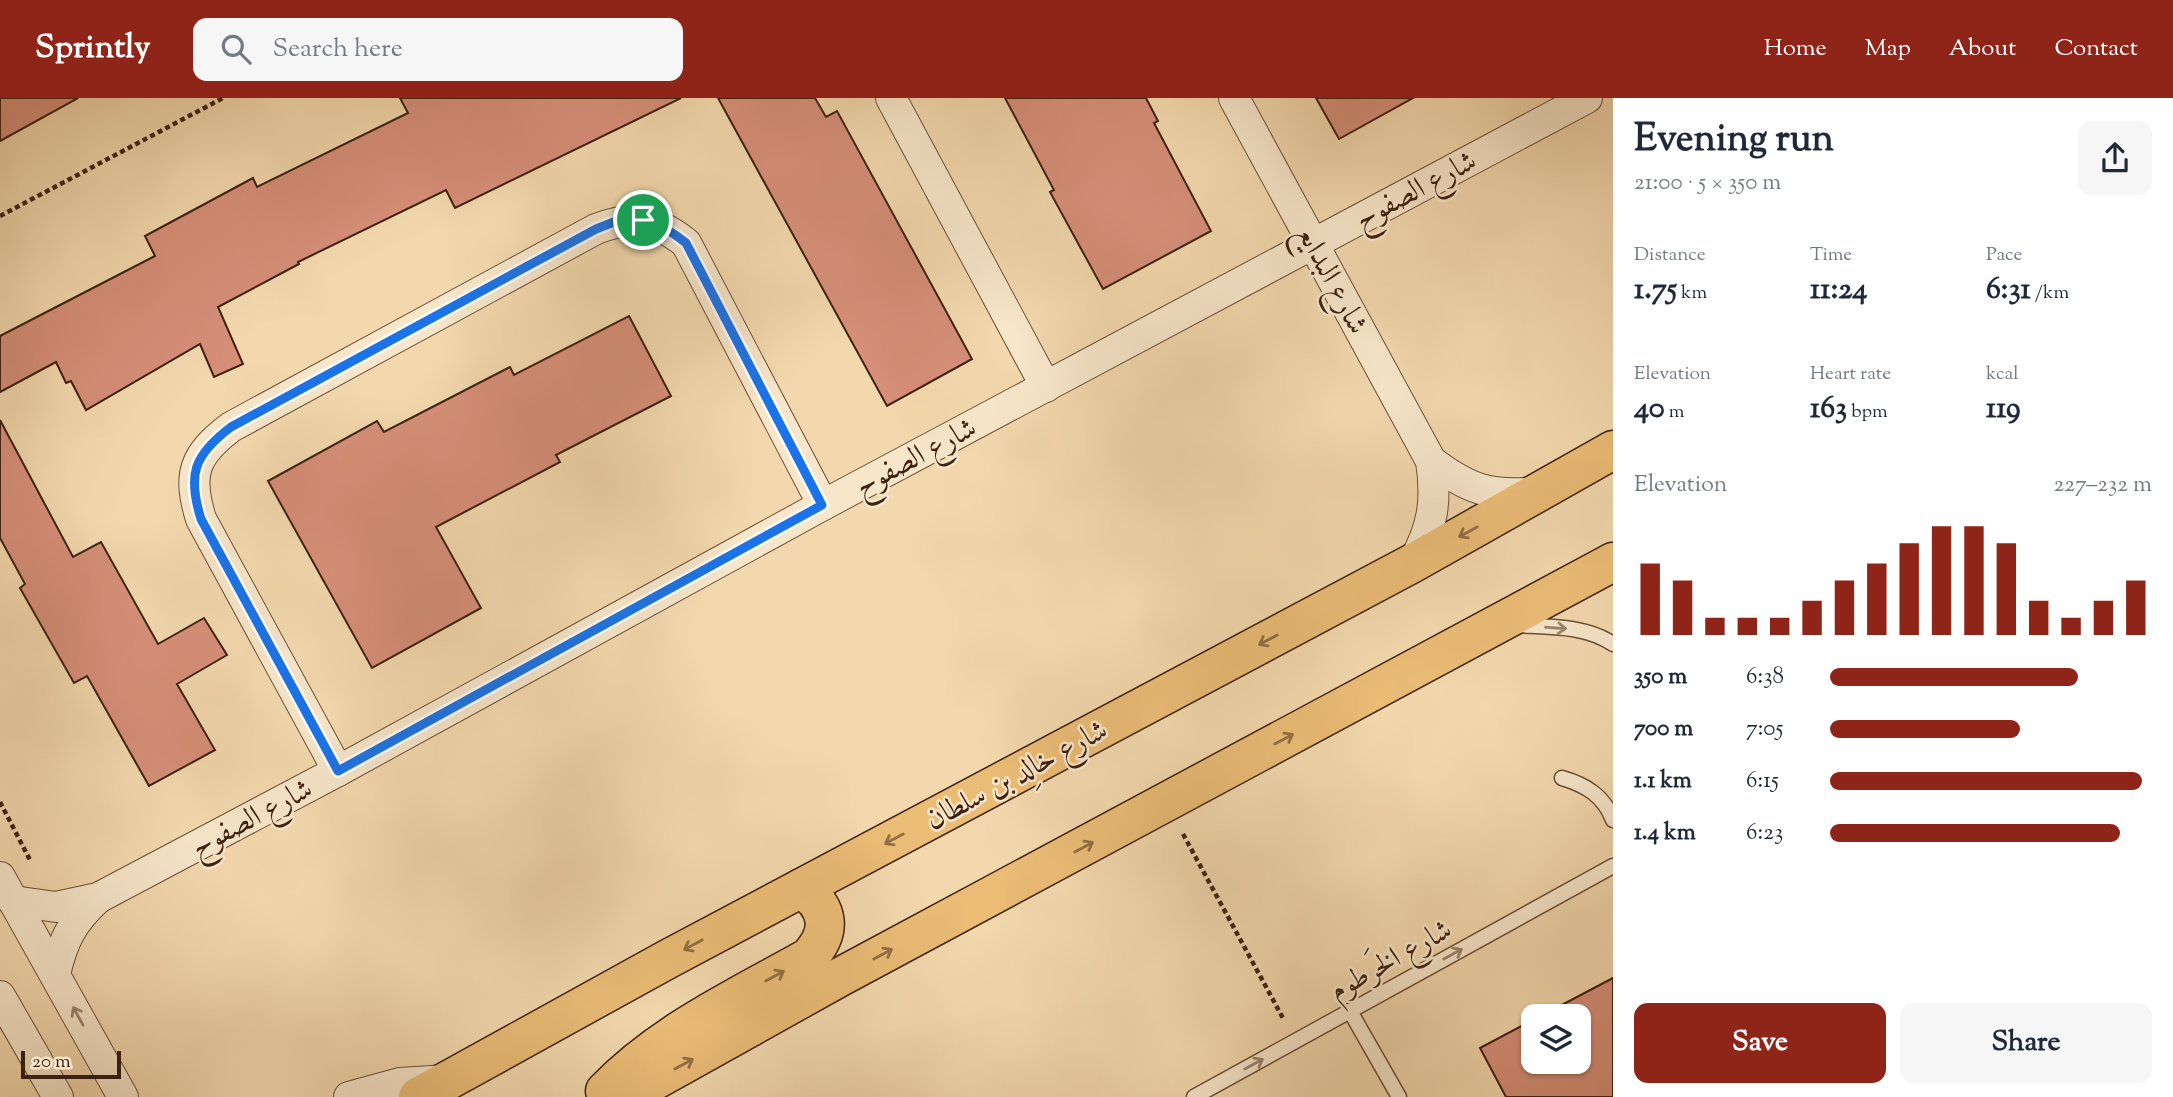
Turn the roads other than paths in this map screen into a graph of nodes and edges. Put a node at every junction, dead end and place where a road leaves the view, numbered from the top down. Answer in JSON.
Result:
{"nodes":[{"id":1,"x":891,"y":98,"type":"edge"},
{"id":2,"x":1234,"y":98,"type":"edge"},
{"id":3,"x":1587,"y":98,"type":"edge"},
{"id":4,"x":1313,"y":242,"type":"junction"},
{"id":5,"x":1046,"y":387,"type":"junction"},
{"id":6,"x":1613,"y":450,"type":"edge"},
{"id":7,"x":1431,"y":461,"type":"junction"},
{"id":8,"x":1540,"y":492,"type":"junction"},
{"id":9,"x":822,"y":505,"type":"junction"},
{"id":10,"x":1613,"y":562,"type":"edge"},
{"id":11,"x":1413,"y":563,"type":"junction"},
{"id":12,"x":1496,"y":624,"type":"junction"},
{"id":13,"x":1613,"y":644,"type":"edge"},
{"id":14,"x":338,"y":771,"type":"junction"},
{"id":15,"x":1562,"y":778,"type":"dead end"},
{"id":16,"x":1613,"y":820,"type":"edge"},
{"id":17,"x":1612,"y":864,"type":"edge"},
{"id":18,"x":802,"y":888,"type":"junction"},
{"id":19,"x":6,"y":889,"type":"edge"},
{"id":20,"x":98,"y":898,"type":"junction"},
{"id":21,"x":55,"y":974,"type":"junction"},
{"id":22,"x":0,"y":996,"type":"edge"},
{"id":23,"x":1350,"y":1011,"type":"junction"},
{"id":24,"x":433,"y":1089,"type":"edge"},
{"id":25,"x":58,"y":1097,"type":"edge"},
{"id":26,"x":123,"y":1097,"type":"edge"},
{"id":27,"x":349,"y":1097,"type":"edge"},
{"id":28,"x":598,"y":1097,"type":"edge"},
{"id":29,"x":625,"y":1097,"type":"edge"},
{"id":30,"x":1194,"y":1097,"type":"edge"},
{"id":31,"x":1399,"y":1097,"type":"edge"}],
"edges":[{"from":1,"to":5,"type":"street"},
{"from":2,"to":4,"type":"street","name":"شارع البدايع"},
{"from":3,"to":4,"type":"street","name":"شارع الصفوح"},
{"from":4,"to":5,"type":"street","name":"شارع الصفوح"},
{"from":4,"to":7,"type":"street","name":"شارع البدايع"},
{"from":5,"to":9,"type":"street","name":"شارع الصفوح"},
{"from":6,"to":8,"type":"main road","name":"شارع خالِد بن سلطان"},
{"from":7,"to":8,"type":"street","name":"شارع البدايع"},
{"from":7,"to":11,"type":"street","name":"شارع البدايع"},
{"from":8,"to":11,"type":"main road","name":"شارع خالِد بن سلطان","one_way":true},
{"from":9,"to":14,"type":"street","name":"شارع الصفوح"},
{"from":9,"to":14,"type":"street"},
{"from":10,"to":12,"type":"main road"},
{"from":11,"to":18,"type":"main road","name":"شارع خالِد بن سلطان","one_way":true},
{"from":12,"to":13,"type":"lane","one_way":true},
{"from":29,"to":12,"type":"main road","one_way":true},
{"from":14,"to":20,"type":"street","name":"شارع الصفوح"},
{"from":15,"to":16,"type":"lane"},
{"from":23,"to":17,"type":"lane","name":"شارع الخَرطوم","one_way":true},
{"from":18,"to":24,"type":"main road","name":"شارع خالِد بن سلطان","one_way":true},
{"from":28,"to":18,"type":"main road","one_way":true},
{"from":19,"to":20,"type":"street","name":"شارع الصفوح"},
{"from":19,"to":21,"type":"street"},
{"from":20,"to":21,"type":"street","name":"شارع الصفوح"},
{"from":26,"to":21,"type":"street","one_way":true},
{"from":22,"to":25,"type":"street"},
{"from":30,"to":23,"type":"lane","name":"شارع الخَرطوم","one_way":true},
{"from":23,"to":31,"type":"lane"},
{"from":24,"to":27,"type":"street"}]}
